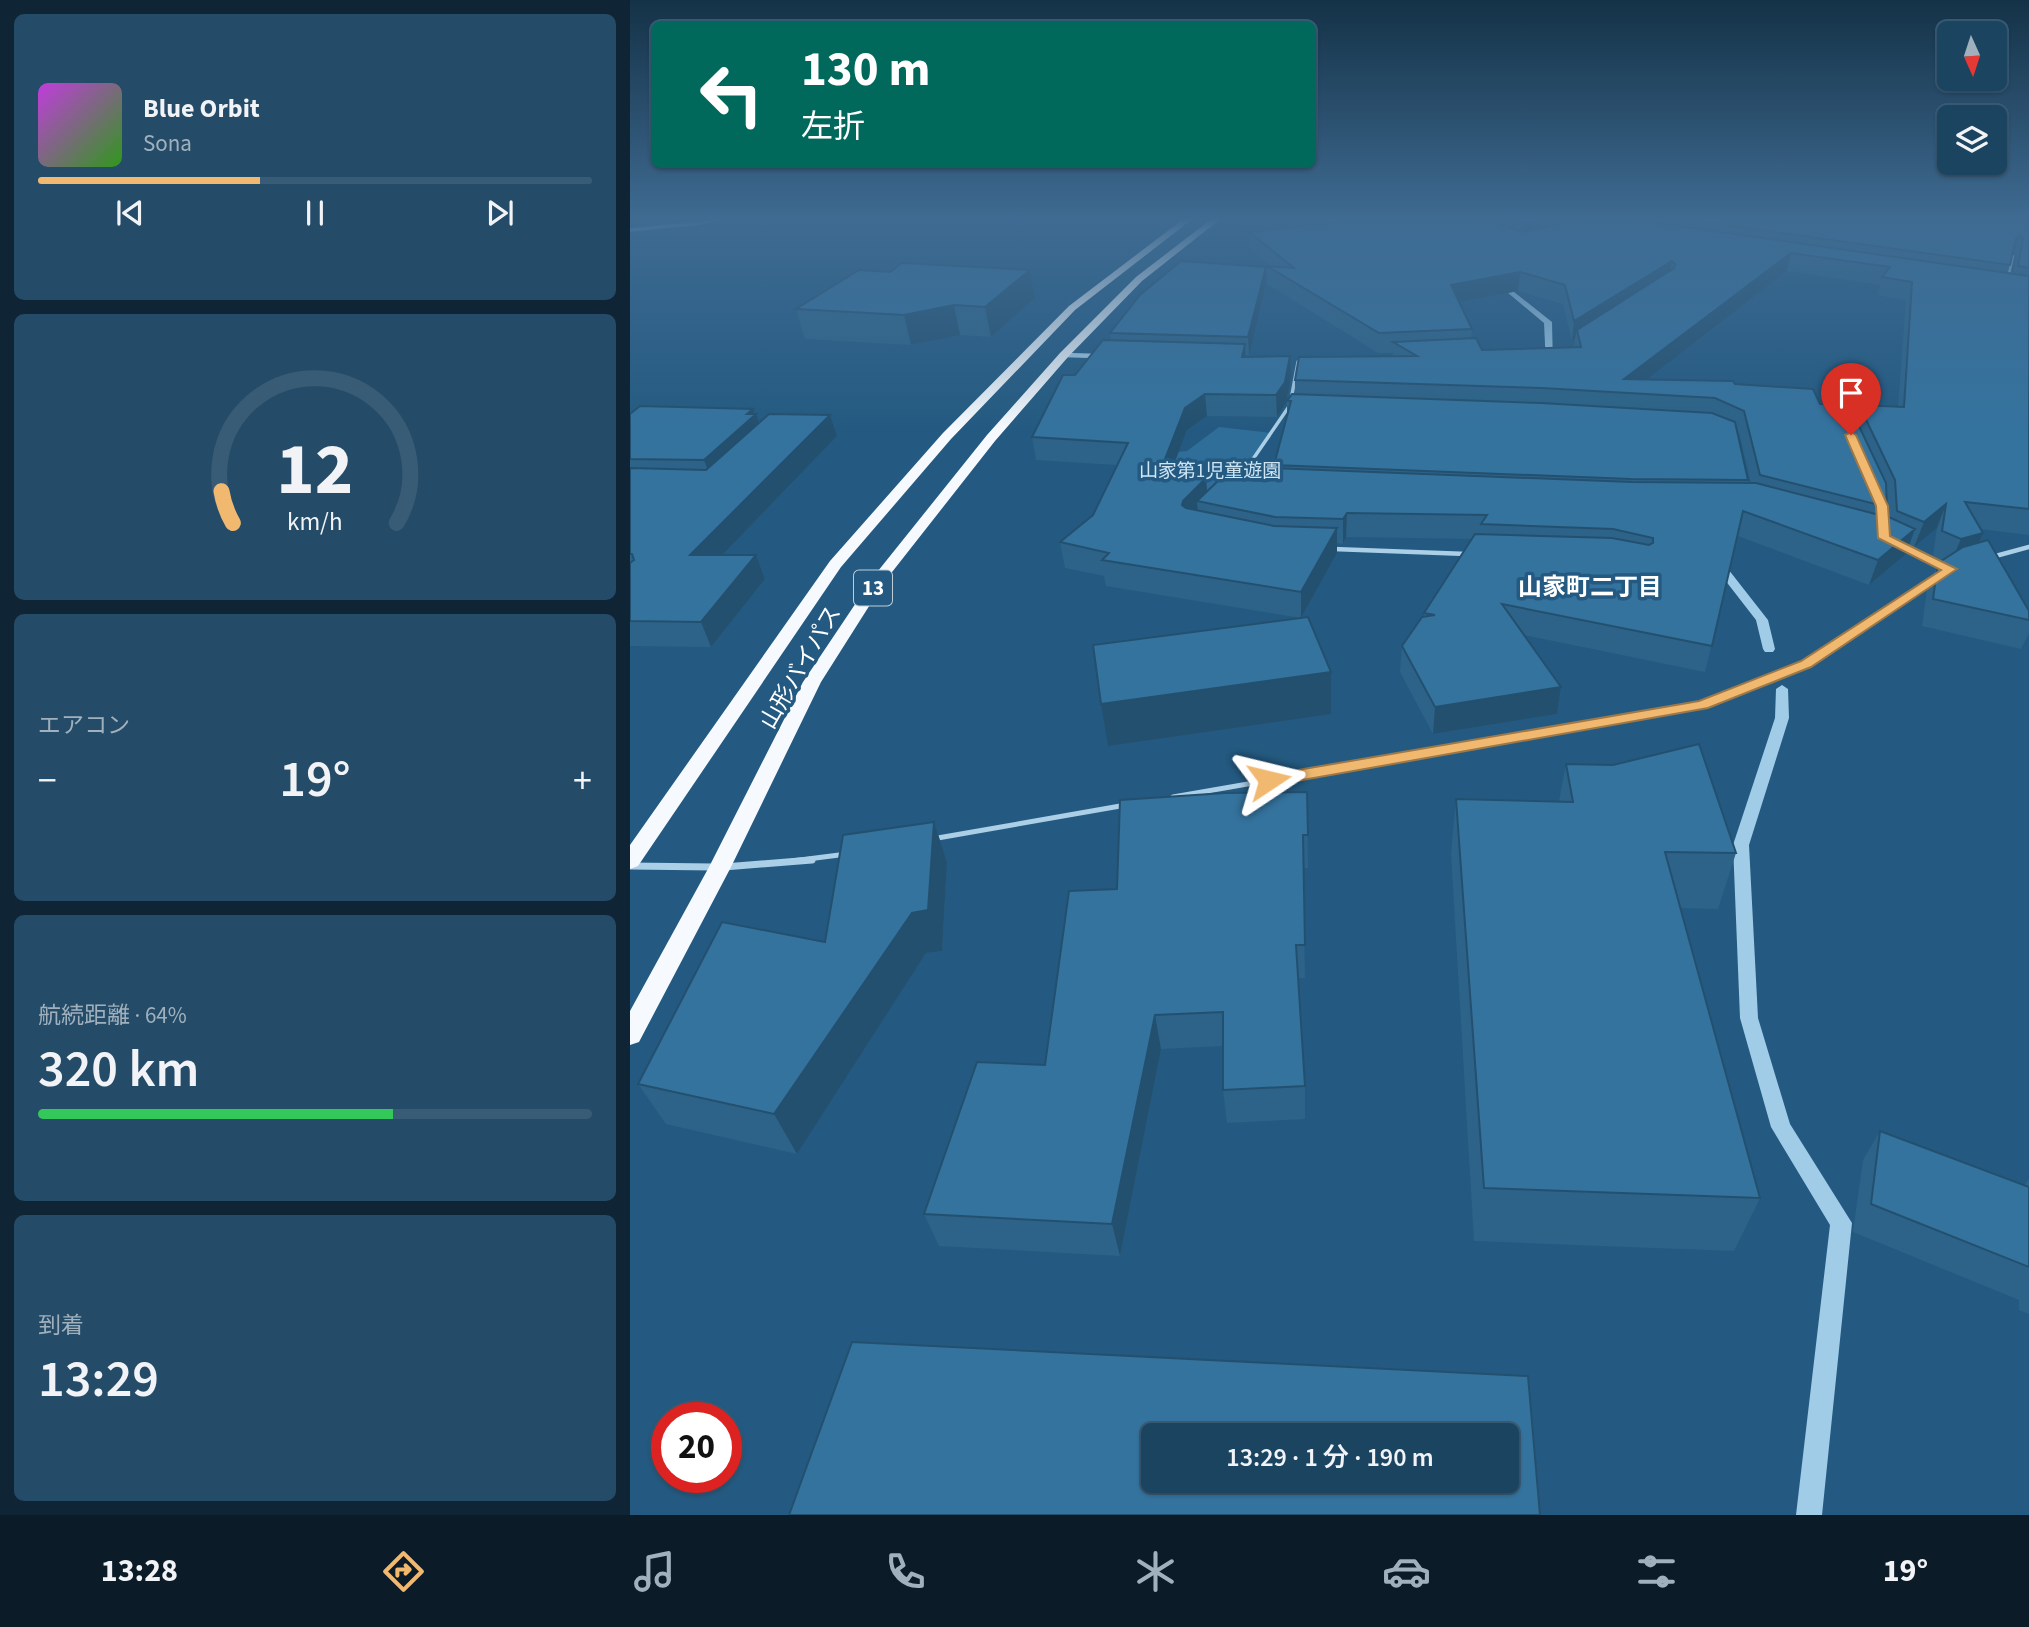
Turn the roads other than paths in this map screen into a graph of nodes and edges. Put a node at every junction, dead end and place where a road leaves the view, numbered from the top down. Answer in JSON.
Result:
{"nodes":[{"id":1,"x":1099,"y":288,"type":"edge"},
{"id":2,"x":1130,"y":288,"type":"edge"},
{"id":3,"x":1064,"y":355,"type":"junction"},
{"id":4,"x":1105,"y":356,"type":"edge"},
{"id":5,"x":1284,"y":362,"type":"edge"},
{"id":6,"x":1298,"y":362,"type":"junction"},
{"id":7,"x":1305,"y":362,"type":"edge"},
{"id":8,"x":1233,"y":485,"type":"junction"},
{"id":9,"x":1246,"y":486,"type":"edge"},
{"id":10,"x":1226,"y":492,"type":"edge"},
{"id":11,"x":1895,"y":543,"type":"edge"},
{"id":12,"x":2029,"y":547,"type":"edge"},
{"id":13,"x":1323,"y":549,"type":"edge"},
{"id":14,"x":1472,"y":554,"type":"edge"},
{"id":15,"x":1990,"y":558,"type":"edge"},
{"id":16,"x":1167,"y":798,"type":"edge"},
{"id":17,"x":1139,"y":803,"type":"edge"},
{"id":18,"x":919,"y":841,"type":"edge"},
{"id":19,"x":851,"y":853,"type":"edge"},
{"id":20,"x":630,"y":863,"type":"edge"},
{"id":21,"x":720,"y":867,"type":"junction"},
{"id":22,"x":630,"y":1035,"type":"edge"}],
"edges":[{"from":1,"to":20,"type":"highway","name":"山形バイパス","number":"13"},
{"from":2,"to":3,"type":"highway","name":"山形バイパス","number":"13"},
{"from":3,"to":4,"type":"street"},
{"from":3,"to":21,"type":"highway","name":"山形バイパス","number":"13"},
{"from":5,"to":6,"type":"street"},
{"from":6,"to":7,"type":"street"},
{"from":6,"to":8,"type":"lane"},
{"from":8,"to":9,"type":"lane"},
{"from":8,"to":10,"type":"lane"},
{"from":11,"to":16,"type":"lane"},
{"from":12,"to":15,"type":"lane"},
{"from":13,"to":14,"type":"lane"},
{"from":17,"to":18,"type":"lane"},
{"from":19,"to":21,"type":"lane"},
{"from":20,"to":21,"type":"lane"},
{"from":21,"to":22,"type":"highway","name":"山形バイパス","number":"13"}]}
